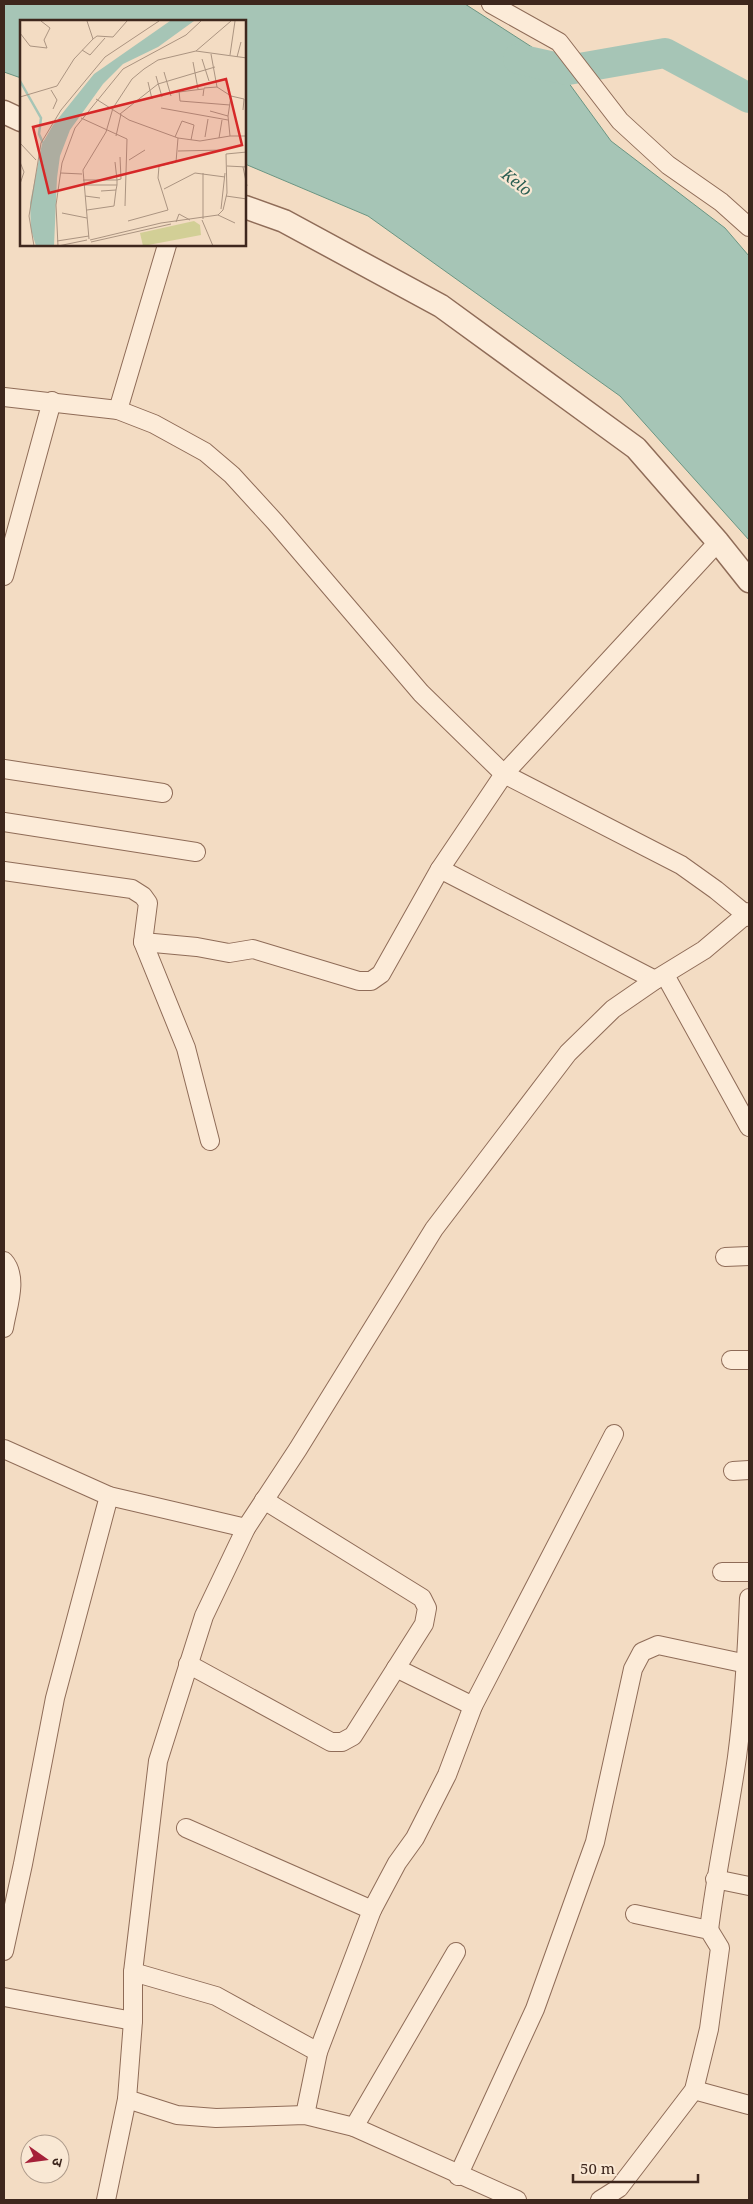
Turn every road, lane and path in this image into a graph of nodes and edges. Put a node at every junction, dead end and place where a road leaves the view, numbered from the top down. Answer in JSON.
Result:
{"nodes":[{"id":1,"x":491,"y":4,"type":"edge"},
{"id":2,"x":4,"y":112,"type":"edge"},
{"id":3,"x":20,"y":120,"type":"edge"},
{"id":4,"x":246,"y":207,"type":"edge"},
{"id":5,"x":749,"y":227,"type":"edge"},
{"id":6,"x":167,"y":246,"type":"edge"},
{"id":7,"x":4,"y":397,"type":"edge"},
{"id":8,"x":52,"y":401,"type":"junction"},
{"id":9,"x":118,"y":410,"type":"junction"},
{"id":10,"x":718,"y":542,"type":"junction"},
{"id":11,"x":4,"y":576,"type":"edge"},
{"id":12,"x":749,"y":581,"type":"edge"},
{"id":13,"x":4,"y":769,"type":"edge"},
{"id":14,"x":504,"y":774,"type":"junction"},
{"id":15,"x":163,"y":793,"type":"dead end"},
{"id":16,"x":4,"y":822,"type":"edge"},
{"id":17,"x":196,"y":852,"type":"dead end"},
{"id":18,"x":440,"y":869,"type":"junction"},
{"id":19,"x":4,"y":871,"type":"edge"},
{"id":20,"x":748,"y":914,"type":"edge"},
{"id":21,"x":143,"y":942,"type":"junction"},
{"id":22,"x":660,"y":977,"type":"junction"},
{"id":23,"x":749,"y":1127,"type":"edge"},
{"id":24,"x":210,"y":1141,"type":"dead end"},
{"id":25,"x":749,"y":1256,"type":"edge"},
{"id":26,"x":726,"y":1257,"type":"dead end"},
{"id":27,"x":4,"y":1261,"type":"edge"},
{"id":28,"x":4,"y":1328,"type":"edge"},
{"id":29,"x":731,"y":1360,"type":"dead end"},
{"id":30,"x":749,"y":1360,"type":"edge"},
{"id":31,"x":614,"y":1434,"type":"dead end"},
{"id":32,"x":4,"y":1449,"type":"edge"},
{"id":33,"x":109,"y":1496,"type":"junction"},
{"id":34,"x":264,"y":1500,"type":"junction"},
{"id":35,"x":246,"y":1528,"type":"junction"},
{"id":36,"x":722,"y":1572,"type":"dead end"},
{"id":37,"x":749,"y":1572,"type":"edge"},
{"id":38,"x":749,"y":1598,"type":"edge"},
{"id":39,"x":188,"y":1664,"type":"junction"},
{"id":40,"x":747,"y":1664,"type":"junction"},
{"id":41,"x":396,"y":1668,"type":"junction"},
{"id":42,"x":473,"y":1706,"type":"junction"},
{"id":43,"x":186,"y":1828,"type":"dead end"},
{"id":44,"x":715,"y":1879,"type":"junction"},
{"id":45,"x":749,"y":1886,"type":"edge"},
{"id":46,"x":372,"y":1910,"type":"junction"},
{"id":47,"x":634,"y":1914,"type":"dead end"},
{"id":48,"x":709,"y":1930,"type":"junction"},
{"id":49,"x":4,"y":1951,"type":"edge"},
{"id":50,"x":456,"y":1952,"type":"dead end"},
{"id":51,"x":133,"y":1972,"type":"junction"},
{"id":52,"x":4,"y":1997,"type":"edge"},
{"id":53,"x":133,"y":2021,"type":"junction"},
{"id":54,"x":318,"y":2052,"type":"junction"},
{"id":55,"x":694,"y":2090,"type":"junction"},
{"id":56,"x":127,"y":2099,"type":"junction"},
{"id":57,"x":749,"y":2105,"type":"edge"},
{"id":58,"x":305,"y":2115,"type":"junction"},
{"id":59,"x":354,"y":2127,"type":"junction"},
{"id":60,"x":458,"y":2176,"type":"junction"},
{"id":61,"x":106,"y":2200,"type":"edge"},
{"id":62,"x":517,"y":2200,"type":"edge"},
{"id":63,"x":600,"y":2200,"type":"edge"}],
"edges":[{"from":1,"to":5,"type":"street"},
{"from":2,"to":3,"type":"street"},
{"from":4,"to":10,"type":"street"},
{"from":6,"to":9,"type":"street"},
{"from":7,"to":8,"type":"street"},
{"from":8,"to":9,"type":"street"},
{"from":8,"to":11,"type":"street"},
{"from":9,"to":14,"type":"street"},
{"from":10,"to":12,"type":"street"},
{"from":10,"to":14,"type":"street"},
{"from":13,"to":15,"type":"street"},
{"from":14,"to":18,"type":"street"},
{"from":14,"to":20,"type":"street"},
{"from":16,"to":17,"type":"street"},
{"from":18,"to":21,"type":"street"},
{"from":18,"to":22,"type":"street"},
{"from":19,"to":21,"type":"street"},
{"from":20,"to":22,"type":"street"},
{"from":21,"to":24,"type":"street"},
{"from":22,"to":23,"type":"street"},
{"from":22,"to":34,"type":"street"},
{"from":25,"to":26,"type":"street"},
{"from":27,"to":28,"type":"street"},
{"from":29,"to":30,"type":"street"},
{"from":31,"to":42,"type":"street"},
{"from":32,"to":33,"type":"street"},
{"from":33,"to":35,"type":"street"},
{"from":33,"to":49,"type":"street"},
{"from":34,"to":35,"type":"street"},
{"from":34,"to":41,"type":"street"},
{"from":35,"to":39,"type":"street"},
{"from":36,"to":37,"type":"street"},
{"from":38,"to":40,"type":"street"},
{"from":39,"to":41,"type":"street"},
{"from":39,"to":51,"type":"street"},
{"from":40,"to":44,"type":"street"},
{"from":40,"to":60,"type":"street"},
{"from":41,"to":42,"type":"street"},
{"from":42,"to":46,"type":"street"},
{"from":43,"to":46,"type":"street"},
{"from":44,"to":45,"type":"street"},
{"from":44,"to":48,"type":"street"},
{"from":46,"to":54,"type":"street"},
{"from":47,"to":48,"type":"street"},
{"from":48,"to":55,"type":"street"},
{"from":50,"to":59,"type":"street"},
{"from":51,"to":53,"type":"street"},
{"from":51,"to":54,"type":"street"},
{"from":52,"to":53,"type":"street"},
{"from":53,"to":56,"type":"street"},
{"from":54,"to":58,"type":"street"},
{"from":55,"to":57,"type":"street"},
{"from":55,"to":63,"type":"street"},
{"from":56,"to":58,"type":"street"},
{"from":56,"to":61,"type":"street"},
{"from":58,"to":59,"type":"street"},
{"from":59,"to":60,"type":"street"},
{"from":60,"to":62,"type":"street"}]}
